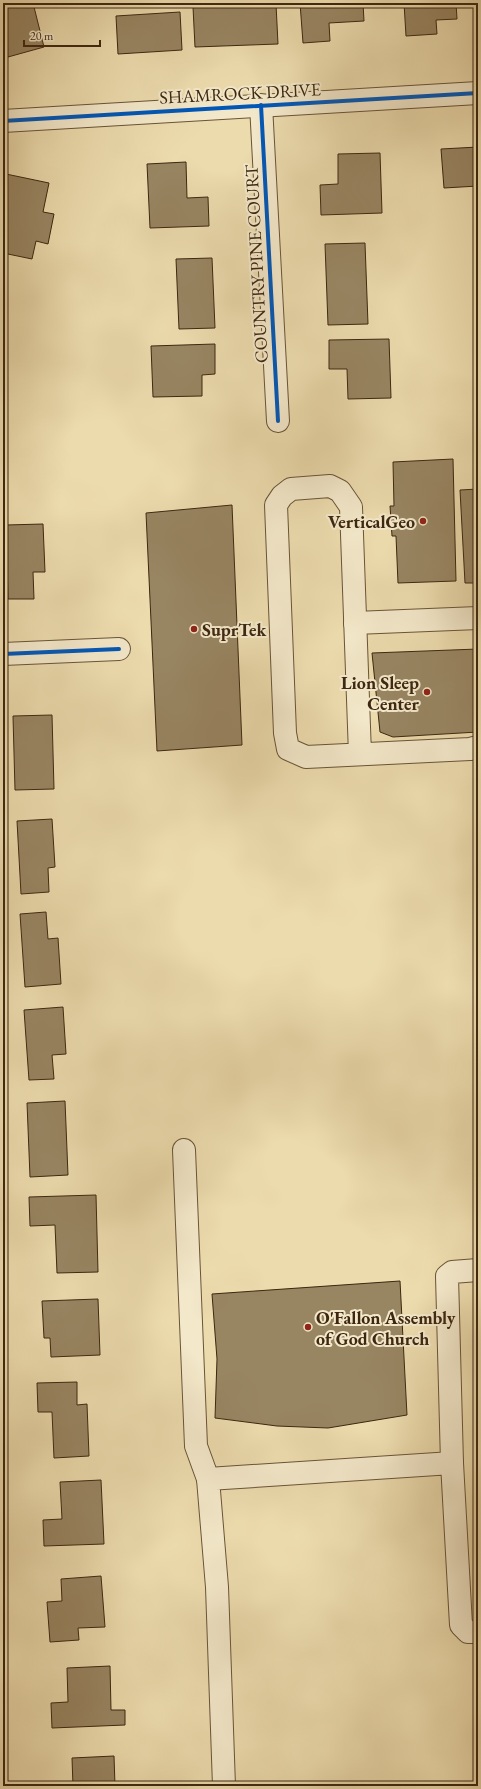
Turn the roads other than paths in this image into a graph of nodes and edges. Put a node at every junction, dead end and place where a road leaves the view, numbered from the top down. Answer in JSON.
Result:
{"nodes":[{"id":1,"x":478,"y":93,"type":"edge"},
{"id":2,"x":261,"y":105,"type":"junction"},
{"id":3,"x":3,"y":121,"type":"edge"},
{"id":4,"x":278,"y":421,"type":"dead end"},
{"id":5,"x":478,"y":618,"type":"edge"},
{"id":6,"x":355,"y":623,"type":"junction"},
{"id":7,"x":119,"y":649,"type":"dead end"},
{"id":8,"x":3,"y":654,"type":"edge"},
{"id":9,"x":478,"y":747,"type":"edge"},
{"id":10,"x":360,"y":754,"type":"junction"},
{"id":11,"x":184,"y":1150,"type":"dead end"},
{"id":12,"x":478,"y":1270,"type":"edge"},
{"id":13,"x":452,"y":1463,"type":"junction"},
{"id":14,"x":208,"y":1479,"type":"junction"},
{"id":15,"x":478,"y":1632,"type":"edge"},
{"id":16,"x":224,"y":1786,"type":"edge"}],
"edges":[{"from":1,"to":2,"type":"street","name":"SHAMROCK DRIVE"},
{"from":2,"to":3,"type":"street","name":"SHAMROCK DRIVE"},
{"from":2,"to":4,"type":"street","name":"COUNTRY PINE COURT"},
{"from":5,"to":6,"type":"street"},
{"from":6,"to":10,"type":"street"},
{"from":6,"to":10,"type":"street"},
{"from":7,"to":8,"type":"street"},
{"from":9,"to":10,"type":"street"},
{"from":11,"to":14,"type":"street"},
{"from":12,"to":13,"type":"street"},
{"from":13,"to":14,"type":"street"},
{"from":13,"to":15,"type":"street"},
{"from":14,"to":16,"type":"street"}]}
